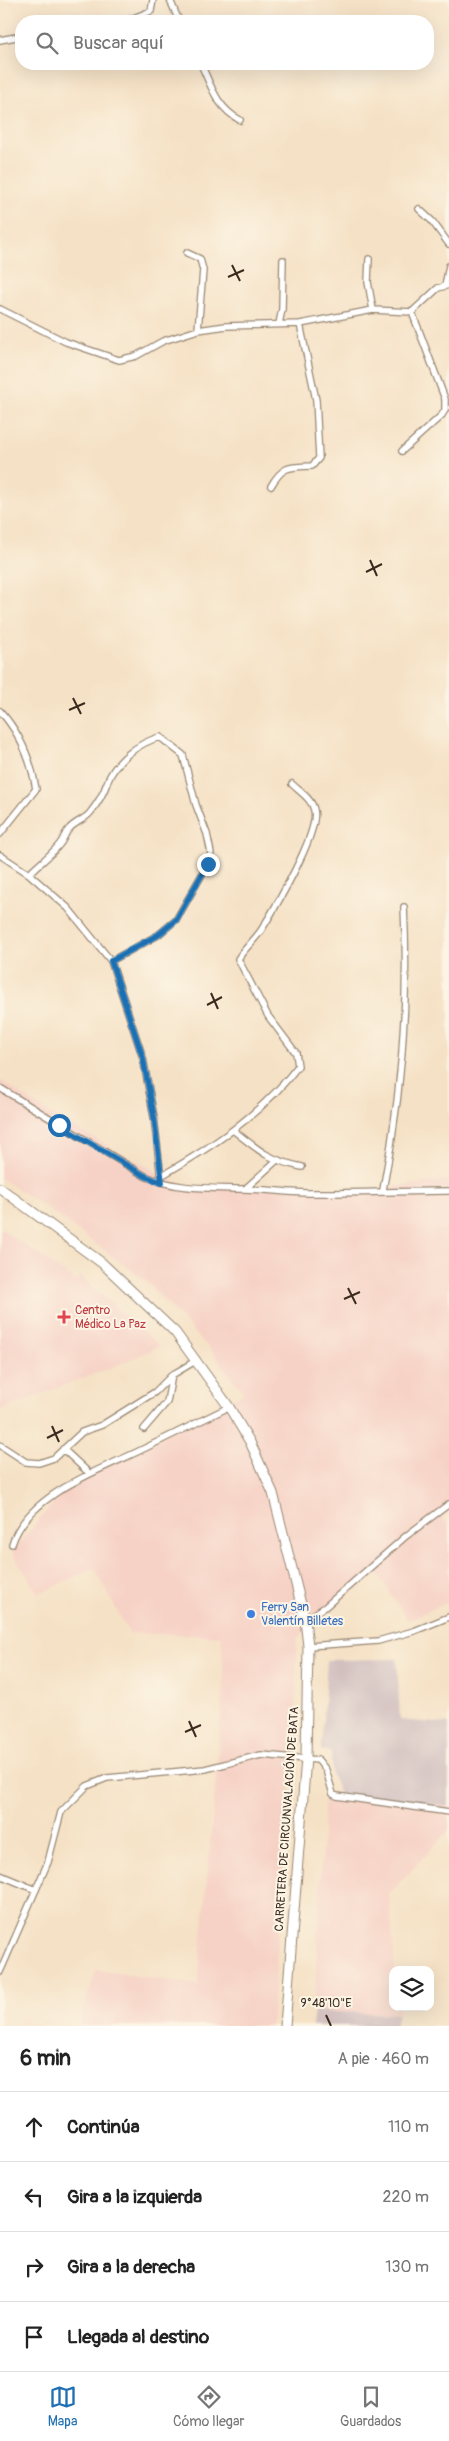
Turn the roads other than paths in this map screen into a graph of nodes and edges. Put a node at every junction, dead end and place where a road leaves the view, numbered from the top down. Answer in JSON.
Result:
{"nodes":[{"id":1,"x":153,"y":0,"type":"edge"},
{"id":2,"x":170,"y":0,"type":"edge"},
{"id":3,"x":141,"y":15,"type":"edge"},
{"id":4,"x":177,"y":15,"type":"edge"},
{"id":5,"x":15,"y":37,"type":"edge"},
{"id":6,"x":0,"y":40,"type":"edge"},
{"id":7,"x":204,"y":70,"type":"edge"},
{"id":8,"x":240,"y":120,"type":"dead end"},
{"id":9,"x":419,"y":209,"type":"dead end"},
{"id":10,"x":449,"y":244,"type":"edge"},
{"id":11,"x":187,"y":252,"type":"dead end"},
{"id":12,"x":369,"y":259,"type":"dead end"},
{"id":13,"x":283,"y":260,"type":"dead end"},
{"id":14,"x":449,"y":266,"type":"edge"},
{"id":15,"x":447,"y":285,"type":"edge"},
{"id":16,"x":0,"y":309,"type":"edge"},
{"id":17,"x":373,"y":310,"type":"junction"},
{"id":18,"x":412,"y":312,"type":"junction"},
{"id":19,"x":279,"y":324,"type":"junction"},
{"id":20,"x":300,"y":324,"type":"junction"},
{"id":21,"x":198,"y":330,"type":"junction"},
{"id":22,"x":402,"y":451,"type":"dead end"},
{"id":23,"x":271,"y":486,"type":"dead end"},
{"id":24,"x":0,"y":711,"type":"edge"},
{"id":25,"x":292,"y":784,"type":"dead end"},
{"id":26,"x":0,"y":834,"type":"edge"},
{"id":27,"x":0,"y":855,"type":"edge"},
{"id":28,"x":29,"y":874,"type":"junction"},
{"id":29,"x":404,"y":907,"type":"dead end"},
{"id":30,"x":111,"y":961,"type":"junction"},
{"id":31,"x":0,"y":1088,"type":"edge"},
{"id":32,"x":233,"y":1130,"type":"junction"},
{"id":33,"x":276,"y":1161,"type":"junction"},
{"id":34,"x":302,"y":1167,"type":"dead end"},
{"id":35,"x":161,"y":1176,"type":"junction"},
{"id":36,"x":162,"y":1183,"type":"junction"},
{"id":37,"x":0,"y":1188,"type":"edge"},
{"id":38,"x":245,"y":1189,"type":"junction"},
{"id":39,"x":383,"y":1190,"type":"junction"},
{"id":40,"x":449,"y":1192,"type":"edge"},
{"id":41,"x":197,"y":1360,"type":"junction"},
{"id":42,"x":172,"y":1375,"type":"junction"},
{"id":43,"x":229,"y":1406,"type":"junction"},
{"id":44,"x":144,"y":1429,"type":"dead end"},
{"id":45,"x":0,"y":1445,"type":"edge"},
{"id":46,"x":63,"y":1449,"type":"junction"},
{"id":47,"x":89,"y":1474,"type":"junction"},
{"id":48,"x":449,"y":1504,"type":"edge"},
{"id":49,"x":12,"y":1544,"type":"dead end"},
{"id":50,"x":449,"y":1616,"type":"edge"},
{"id":51,"x":305,"y":1620,"type":"junction"},
{"id":52,"x":308,"y":1646,"type":"junction"},
{"id":53,"x":306,"y":1758,"type":"junction"},
{"id":54,"x":449,"y":1812,"type":"edge"},
{"id":55,"x":0,"y":1876,"type":"edge"},
{"id":56,"x":36,"y":1890,"type":"junction"},
{"id":57,"x":0,"y":1972,"type":"edge"},
{"id":58,"x":285,"y":2026,"type":"edge"}],
"edges":[{"from":1,"to":3,"type":"street"},
{"from":2,"to":4,"type":"street"},
{"from":5,"to":6,"type":"street"},
{"from":7,"to":8,"type":"street"},
{"from":9,"to":10,"type":"street"},
{"from":11,"to":21,"type":"street"},
{"from":12,"to":17,"type":"street"},
{"from":13,"to":19,"type":"street"},
{"from":14,"to":15,"type":"street"},
{"from":15,"to":18,"type":"street"},
{"from":16,"to":21,"type":"street"},
{"from":17,"to":18,"type":"street"},
{"from":17,"to":20,"type":"street"},
{"from":18,"to":22,"type":"street"},
{"from":19,"to":20,"type":"street"},
{"from":19,"to":21,"type":"street"},
{"from":20,"to":23,"type":"street"},
{"from":24,"to":26,"type":"street"},
{"from":25,"to":32,"type":"street"},
{"from":27,"to":28,"type":"street"},
{"from":28,"to":30,"type":"street"},
{"from":28,"to":30,"type":"street"},
{"from":29,"to":39,"type":"street"},
{"from":30,"to":35,"type":"street"},
{"from":31,"to":36,"type":"street"},
{"from":32,"to":33,"type":"street"},
{"from":32,"to":35,"type":"street"},
{"from":33,"to":34,"type":"street"},
{"from":33,"to":38,"type":"street"},
{"from":35,"to":36,"type":"street"},
{"from":36,"to":38,"type":"street"},
{"from":37,"to":41,"type":"main road","name":"CARRETERA DE CIRCUNVALACIÓN DE BATA"},
{"from":38,"to":39,"type":"street"},
{"from":39,"to":40,"type":"street"},
{"from":41,"to":42,"type":"street"},
{"from":41,"to":43,"type":"main road","name":"CARRETERA DE CIRCUNVALACIÓN DE BATA"},
{"from":42,"to":44,"type":"street"},
{"from":42,"to":46,"type":"street"},
{"from":43,"to":47,"type":"street"},
{"from":43,"to":51,"type":"main road","name":"CARRETERA DE CIRCUNVALACIÓN DE BATA"},
{"from":45,"to":46,"type":"street"},
{"from":46,"to":47,"type":"street"},
{"from":47,"to":49,"type":"street"},
{"from":48,"to":51,"type":"street"},
{"from":50,"to":52,"type":"street"},
{"from":51,"to":52,"type":"main road","name":"CARRETERA DE CIRCUNVALACIÓN DE BATA"},
{"from":52,"to":53,"type":"main road","name":"CARRETERA DE CIRCUNVALACIÓN DE BATA"},
{"from":53,"to":54,"type":"street"},
{"from":53,"to":56,"type":"street"},
{"from":53,"to":58,"type":"main road","name":"CARRETERA DE CIRCUNVALACIÓN DE BATA"},
{"from":55,"to":56,"type":"street"},
{"from":56,"to":57,"type":"street"}]}
